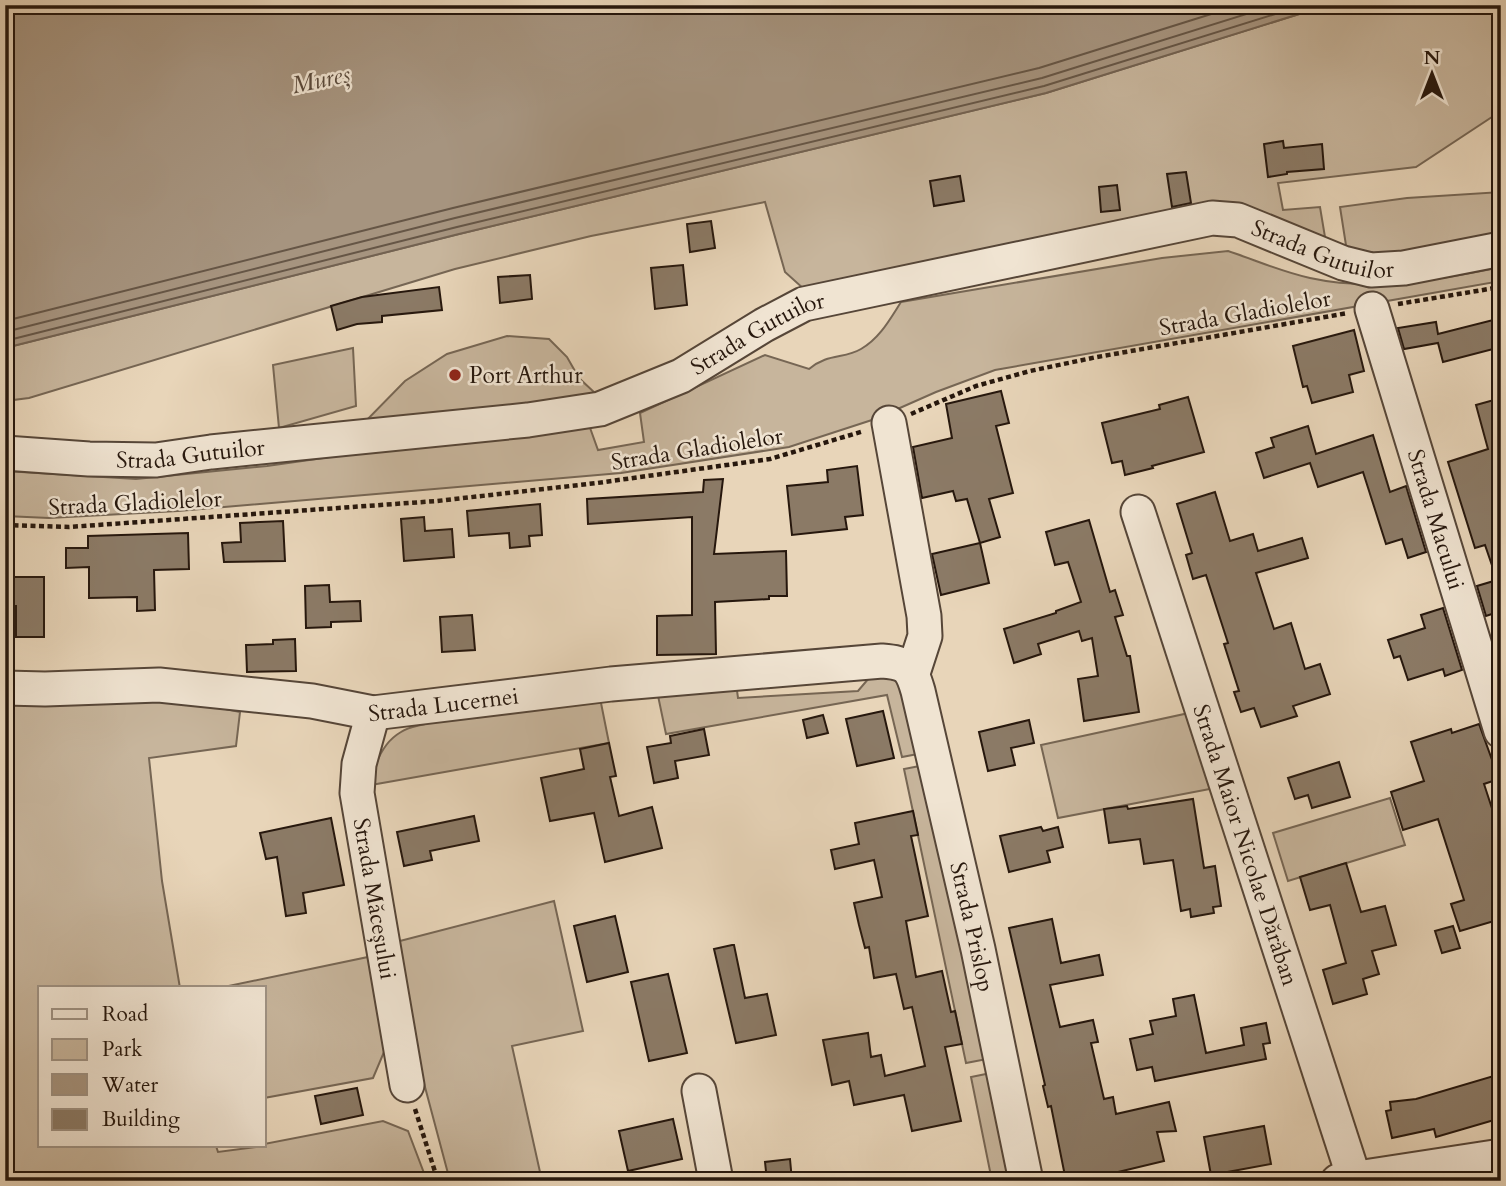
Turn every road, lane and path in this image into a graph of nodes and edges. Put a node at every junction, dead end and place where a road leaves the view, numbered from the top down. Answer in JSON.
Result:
{"nodes":[{"id":1,"x":1501,"y":249,"type":"edge"},
{"id":2,"x":1501,"y":287,"type":"edge"},
{"id":3,"x":1372,"y":309,"type":"junction"},
{"id":4,"x":889,"y":423,"type":"junction"},
{"id":5,"x":5,"y":453,"type":"edge"},
{"id":6,"x":1138,"y":512,"type":"dead end"},
{"id":7,"x":5,"y":525,"type":"edge"},
{"id":8,"x":913,"y":673,"type":"junction"},
{"id":9,"x":5,"y":688,"type":"edge"},
{"id":10,"x":373,"y":713,"type":"junction"},
{"id":11,"x":1501,"y":732,"type":"edge"},
{"id":12,"x":407,"y":1085,"type":"joint"},
{"id":13,"x":699,"y":1091,"type":"dead end"},
{"id":14,"x":1501,"y":1156,"type":"edge"},
{"id":15,"x":1346,"y":1179,"type":"edge"},
{"id":16,"x":438,"y":1181,"type":"edge"},
{"id":17,"x":716,"y":1181,"type":"edge"},
{"id":18,"x":1026,"y":1181,"type":"edge"}],
"edges":[{"from":1,"to":5,"type":"street","name":"Strada Gutuilor"},
{"from":2,"to":3,"type":"path","name":"Strada Gladiolelor"},
{"from":3,"to":4,"type":"path","name":"Strada Gladiolelor"},
{"from":3,"to":11,"type":"street","name":"Strada Macului"},
{"from":4,"to":7,"type":"path","name":"Strada Gladiolelor"},
{"from":4,"to":8,"type":"street"},
{"from":6,"to":15,"type":"street","name":"Strada Maior Nicolae Dărăban"},
{"from":8,"to":10,"type":"street","name":"Strada Lucernei"},
{"from":8,"to":18,"type":"street","name":"Strada Prislop"},
{"from":9,"to":10,"type":"street","name":"Strada Lucernei"},
{"from":10,"to":12,"type":"street","name":"Strada Măceșului"},
{"from":12,"to":16,"type":"path"},
{"from":13,"to":17,"type":"street"},
{"from":14,"to":15,"type":"street"}]}
